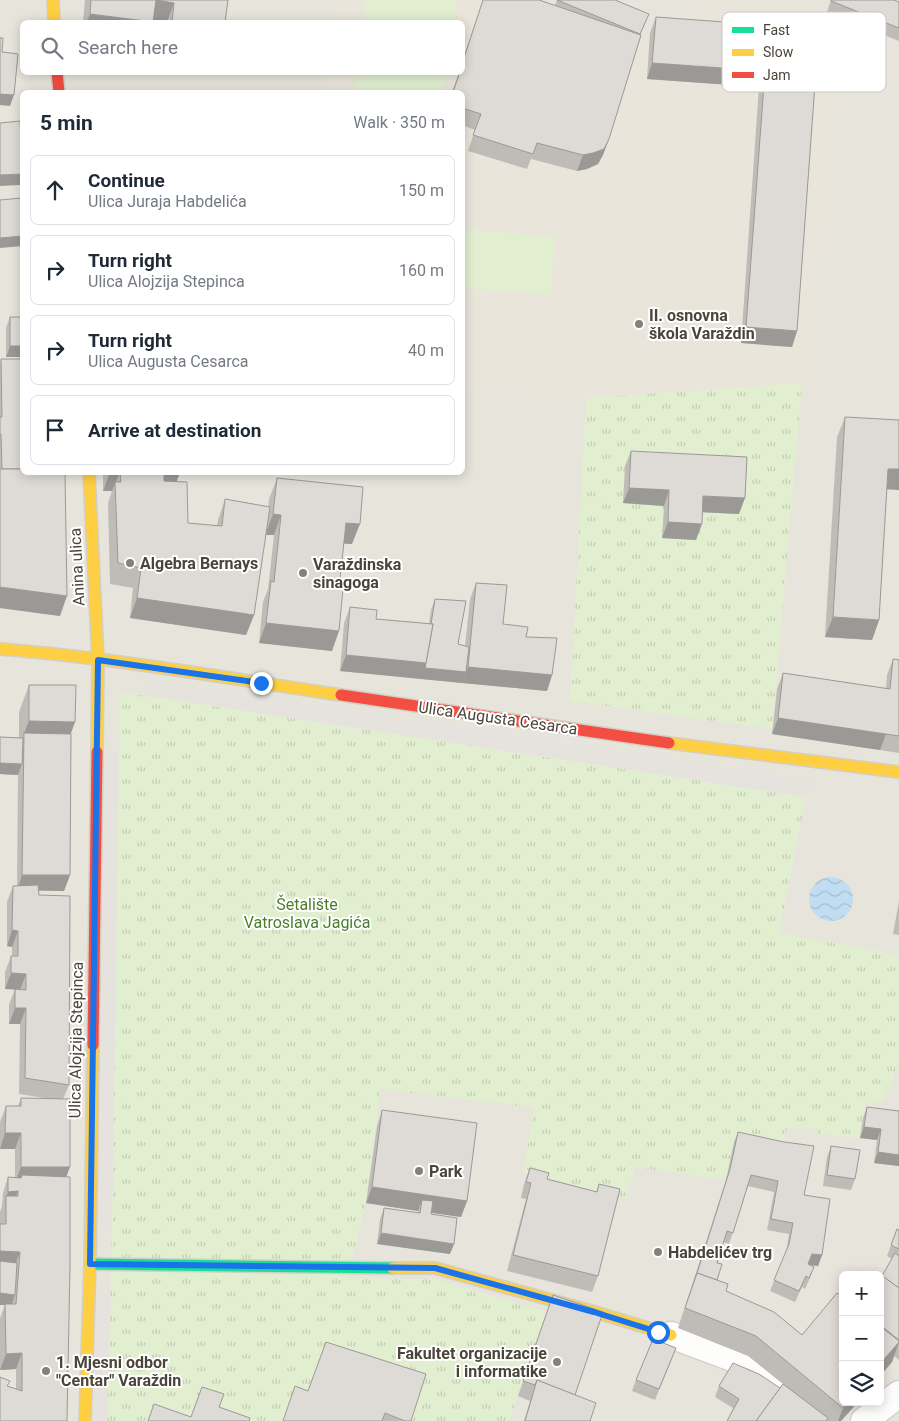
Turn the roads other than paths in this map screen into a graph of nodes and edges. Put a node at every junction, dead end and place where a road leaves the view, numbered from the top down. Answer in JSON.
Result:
{"nodes":[{"id":1,"x":53,"y":0,"type":"edge"},
{"id":2,"x":54,"y":20,"type":"edge"},
{"id":3,"x":57,"y":75,"type":"edge"},
{"id":4,"x":59,"y":90,"type":"edge"},
{"id":5,"x":89,"y":475,"type":"edge"},
{"id":6,"x":0,"y":636,"type":"edge"},
{"id":7,"x":0,"y":649,"type":"edge"},
{"id":8,"x":38,"y":652,"type":"junction"},
{"id":9,"x":98,"y":660,"type":"junction"},
{"id":10,"x":899,"y":772,"type":"edge"},
{"id":11,"x":90,"y":1264,"type":"junction"},
{"id":12,"x":671,"y":1335,"type":"joint"},
{"id":13,"x":899,"y":1394,"type":"edge"},
{"id":14,"x":85,"y":1421,"type":"edge"},
{"id":15,"x":820,"y":1421,"type":"edge"},
{"id":16,"x":864,"y":1421,"type":"edge"}],
"edges":[{"from":1,"to":2,"type":"street"},
{"from":3,"to":4,"type":"street"},
{"from":5,"to":9,"type":"street","name":"Anina ulica"},
{"from":6,"to":8,"type":"street"},
{"from":7,"to":8,"type":"street","name":"Ulica Augusta Cesarca"},
{"from":8,"to":9,"type":"street","name":"Ulica Augusta Cesarca"},
{"from":9,"to":10,"type":"street","name":"Ulica Augusta Cesarca"},
{"from":9,"to":11,"type":"street","name":"Ulica Alojzija Stepinca"},
{"from":11,"to":12,"type":"street"},
{"from":11,"to":14,"type":"street","name":"Ulica Alojzija Stepinca"},
{"from":12,"to":15,"type":"street"},
{"from":13,"to":16,"type":"street"}]}
